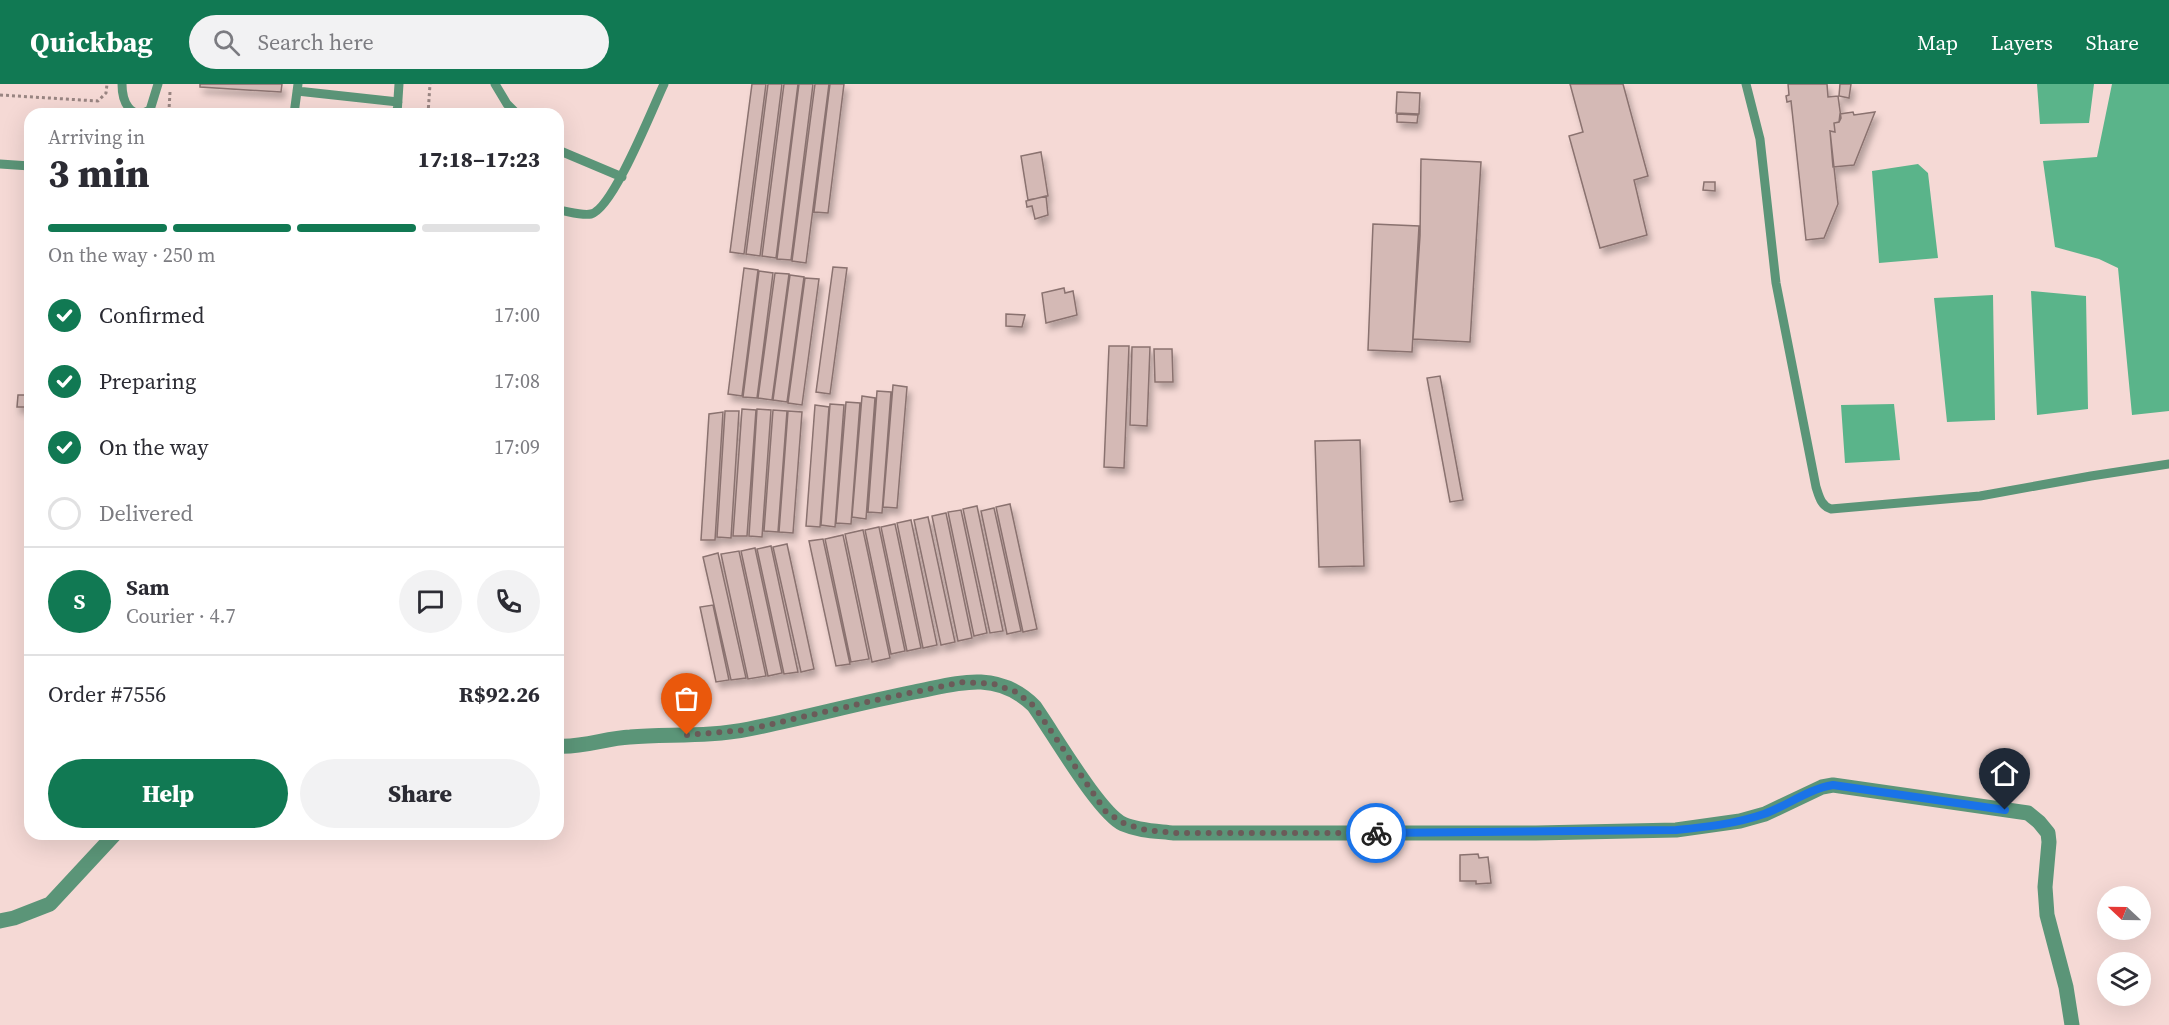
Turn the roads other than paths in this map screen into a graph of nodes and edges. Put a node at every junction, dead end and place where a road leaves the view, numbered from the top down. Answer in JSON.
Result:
{"nodes":[{"id":1,"x":122,"y":84,"type":"edge"},
{"id":2,"x":158,"y":84,"type":"edge"},
{"id":3,"x":399,"y":84,"type":"edge"},
{"id":4,"x":495,"y":84,"type":"edge"},
{"id":5,"x":664,"y":84,"type":"edge"},
{"id":6,"x":1746,"y":84,"type":"edge"},
{"id":7,"x":298,"y":88,"type":"edge"},
{"id":8,"x":398,"y":102,"type":"junction"},
{"id":9,"x":127,"y":108,"type":"edge"},
{"id":10,"x":151,"y":108,"type":"edge"},
{"id":11,"x":295,"y":108,"type":"edge"},
{"id":12,"x":398,"y":108,"type":"edge"},
{"id":13,"x":510,"y":108,"type":"edge"},
{"id":14,"x":564,"y":153,"type":"edge"},
{"id":15,"x":0,"y":164,"type":"edge"},
{"id":16,"x":24,"y":166,"type":"edge"},
{"id":17,"x":622,"y":177,"type":"junction"},
{"id":18,"x":564,"y":211,"type":"edge"},
{"id":19,"x":2169,"y":464,"type":"edge"},
{"id":20,"x":564,"y":746,"type":"edge"},
{"id":21,"x":109,"y":840,"type":"edge"},
{"id":22,"x":0,"y":921,"type":"edge"},
{"id":23,"x":2072,"y":1025,"type":"edge"}],
"edges":[{"from":1,"to":9,"type":"lane"},
{"from":2,"to":10,"type":"lane"},
{"from":3,"to":8,"type":"lane"},
{"from":4,"to":13,"type":"lane"},
{"from":5,"to":17,"type":"lane"},
{"from":6,"to":19,"type":"lane"},
{"from":7,"to":8,"type":"lane"},
{"from":7,"to":11,"type":"lane"},
{"from":8,"to":12,"type":"lane"},
{"from":14,"to":17,"type":"lane"},
{"from":15,"to":16,"type":"lane"},
{"from":17,"to":18,"type":"lane"},
{"from":20,"to":23,"type":"street"},
{"from":21,"to":22,"type":"street"}]}
